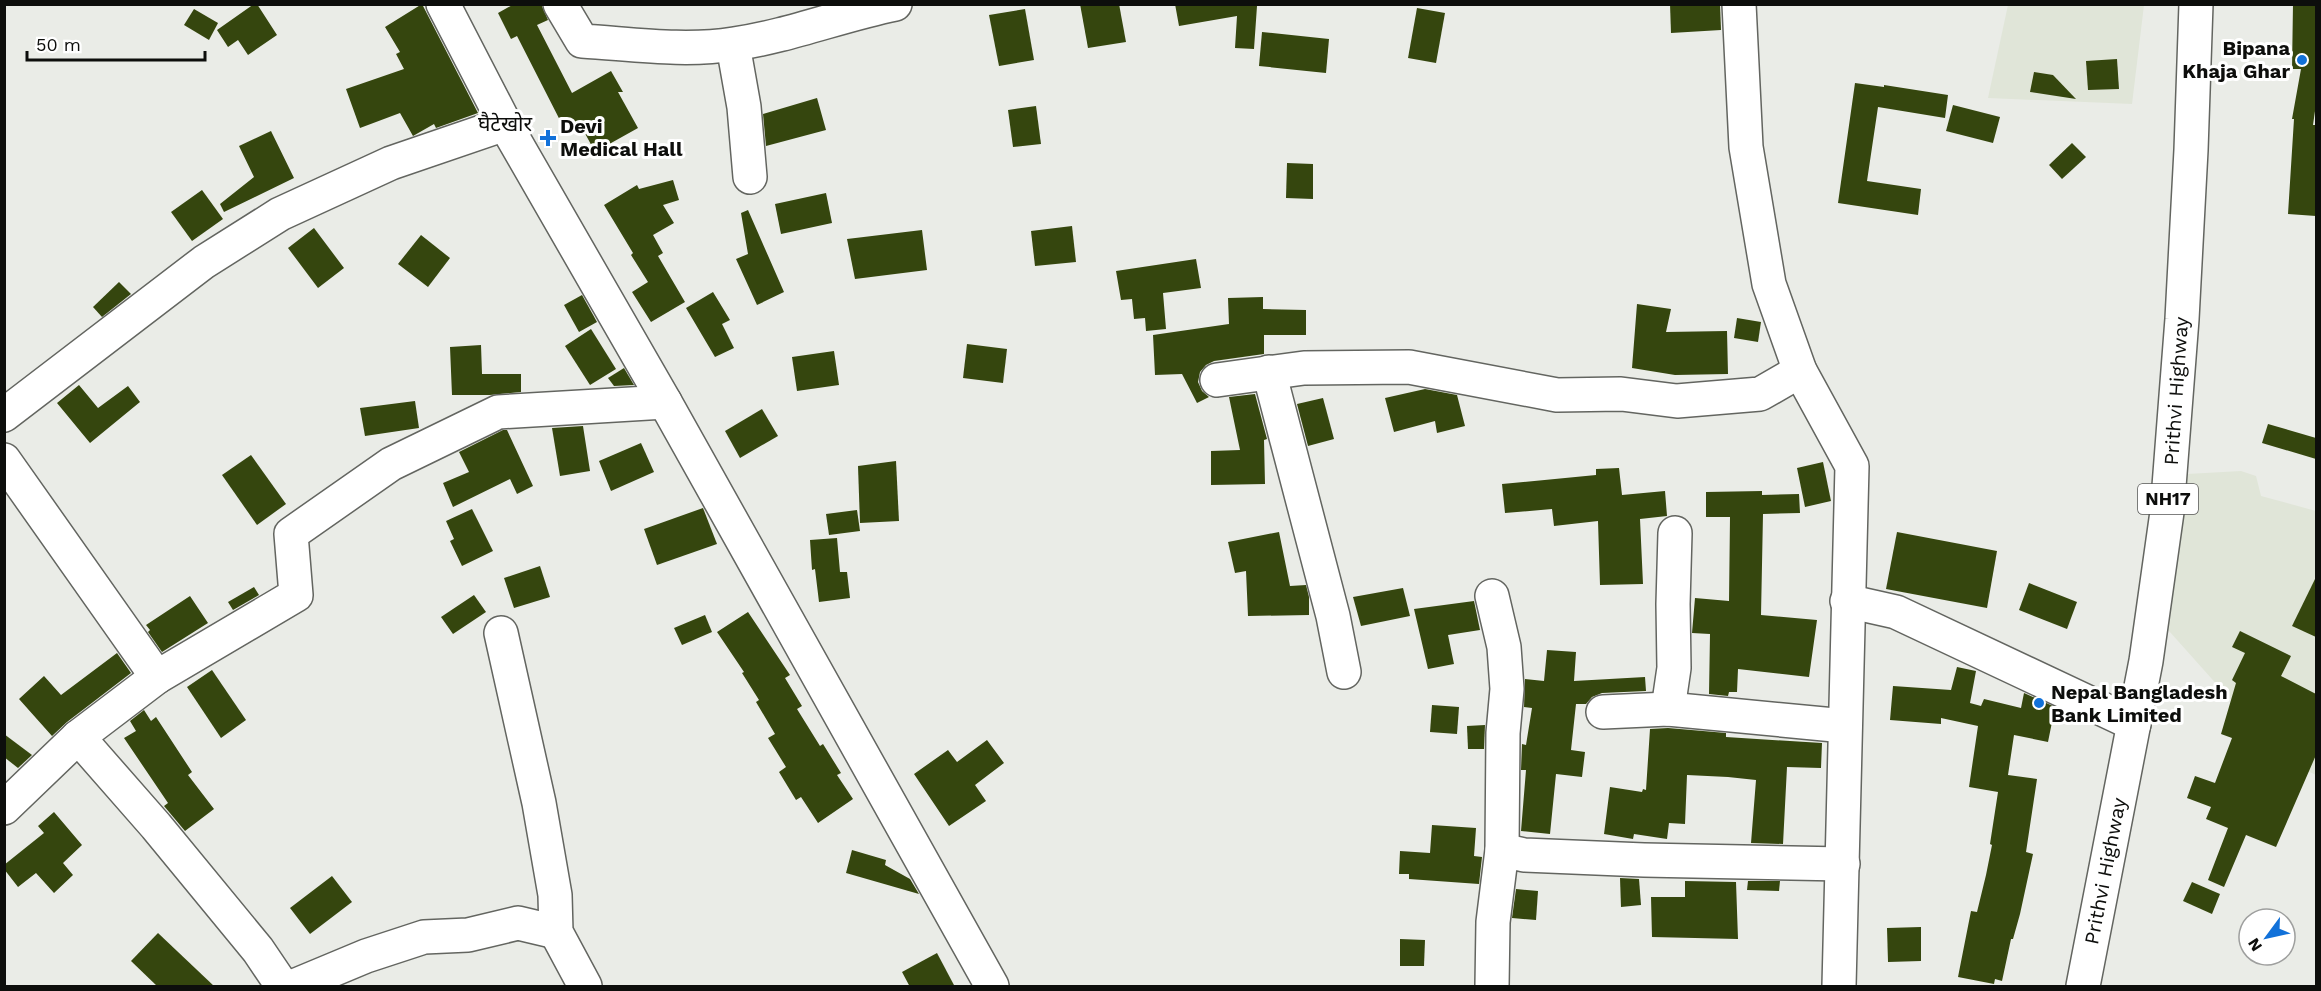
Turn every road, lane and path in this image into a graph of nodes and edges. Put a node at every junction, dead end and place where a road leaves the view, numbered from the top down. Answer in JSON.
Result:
{"nodes":[{"id":1,"x":443,"y":4,"type":"edge"},
{"id":2,"x":560,"y":4,"type":"edge"},
{"id":3,"x":895,"y":4,"type":"edge"},
{"id":4,"x":1739,"y":4,"type":"edge"},
{"id":5,"x":2196,"y":4,"type":"edge"},
{"id":6,"x":733,"y":45,"type":"junction"},
{"id":7,"x":505,"y":124,"type":"junction"},
{"id":8,"x":750,"y":177,"type":"dead end"},
{"id":9,"x":1800,"y":371,"type":"junction"},
{"id":10,"x":1269,"y":372,"type":"junction"},
{"id":11,"x":1217,"y":380,"type":"dead end"},
{"id":12,"x":665,"y":402,"type":"junction"},
{"id":13,"x":4,"y":415,"type":"edge"},
{"id":14,"x":4,"y":460,"type":"edge"},
{"id":15,"x":1675,"y":533,"type":"dead end"},
{"id":16,"x":1492,"y":596,"type":"dead end"},
{"id":17,"x":1847,"y":601,"type":"junction"},
{"id":18,"x":501,"y":633,"type":"dead end"},
{"id":19,"x":1344,"y":672,"type":"dead end"},
{"id":20,"x":157,"y":677,"type":"junction"},
{"id":21,"x":1668,"y":709,"type":"junction"},
{"id":22,"x":1603,"y":711,"type":"dead end"},
{"id":23,"x":2134,"y":724,"type":"junction"},
{"id":24,"x":1845,"y":726,"type":"junction"},
{"id":25,"x":78,"y":737,"type":"junction"},
{"id":26,"x":4,"y":807,"type":"edge"},
{"id":27,"x":1502,"y":850,"type":"junction"},
{"id":28,"x":1843,"y":864,"type":"junction"},
{"id":29,"x":556,"y":932,"type":"junction"},
{"id":30,"x":289,"y":987,"type":"edge"},
{"id":31,"x":294,"y":987,"type":"edge"},
{"id":32,"x":585,"y":987,"type":"edge"},
{"id":33,"x":992,"y":987,"type":"edge"},
{"id":34,"x":1492,"y":987,"type":"edge"},
{"id":35,"x":1839,"y":987,"type":"edge"},
{"id":36,"x":2083,"y":987,"type":"edge"}],
"edges":[{"from":1,"to":7,"type":"main road"},
{"from":2,"to":6,"type":"main road"},
{"from":3,"to":6,"type":"main road"},
{"from":4,"to":9,"type":"main road"},
{"from":5,"to":23,"type":"main road","name":"Prithvi Highway","number":"NH17"},
{"from":6,"to":8,"type":"main road"},
{"from":7,"to":12,"type":"main road"},
{"from":7,"to":13,"type":"main road"},
{"from":9,"to":10,"type":"main road"},
{"from":9,"to":17,"type":"main road"},
{"from":10,"to":11,"type":"main road"},
{"from":10,"to":19,"type":"main road"},
{"from":12,"to":20,"type":"main road"},
{"from":12,"to":33,"type":"main road"},
{"from":14,"to":20,"type":"main road"},
{"from":15,"to":21,"type":"main road"},
{"from":16,"to":27,"type":"main road"},
{"from":17,"to":23,"type":"main road"},
{"from":17,"to":24,"type":"main road"},
{"from":18,"to":29,"type":"main road"},
{"from":20,"to":25,"type":"main road"},
{"from":21,"to":22,"type":"main road"},
{"from":21,"to":24,"type":"main road"},
{"from":23,"to":36,"type":"main road","name":"Prithvi Highway","number":"NH17"},
{"from":24,"to":28,"type":"main road"},
{"from":25,"to":26,"type":"main road"},
{"from":25,"to":30,"type":"main road"},
{"from":27,"to":28,"type":"main road"},
{"from":27,"to":34,"type":"main road"},
{"from":28,"to":35,"type":"main road"},
{"from":29,"to":31,"type":"main road"},
{"from":29,"to":32,"type":"main road"}]}
